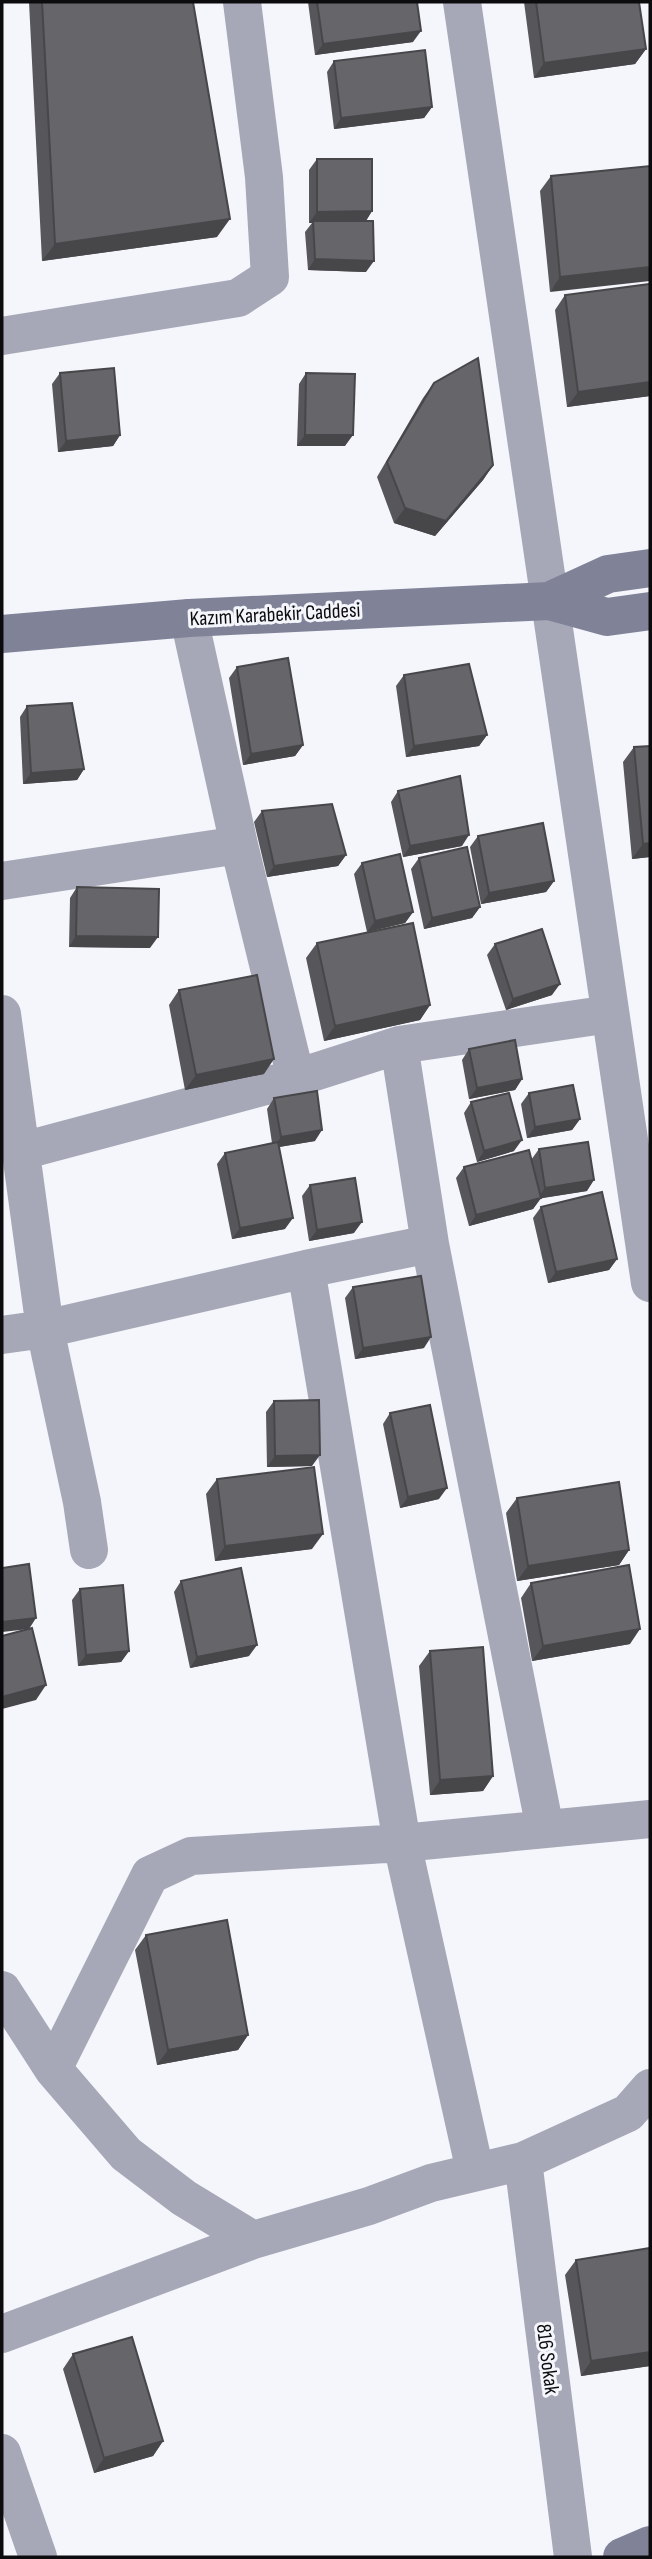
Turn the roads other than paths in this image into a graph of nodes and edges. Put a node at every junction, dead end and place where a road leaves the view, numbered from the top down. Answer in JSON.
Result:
{"nodes":[{"id":1,"x":242,"y":2,"type":"edge"},
{"id":2,"x":463,"y":2,"type":"edge"},
{"id":3,"x":2,"y":336,"type":"edge"},
{"id":4,"x":650,"y":568,"type":"edge"},
{"id":5,"x":549,"y":601,"type":"junction"},
{"id":6,"x":650,"y":611,"type":"edge"},
{"id":7,"x":189,"y":618,"type":"junction"},
{"id":8,"x":2,"y":634,"type":"edge"},
{"id":9,"x":239,"y":845,"type":"junction"},
{"id":10,"x":2,"y":881,"type":"edge"},
{"id":11,"x":2,"y":1014,"type":"edge"},
{"id":12,"x":610,"y":1014,"type":"junction"},
{"id":13,"x":398,"y":1045,"type":"junction"},
{"id":14,"x":296,"y":1078,"type":"junction"},
{"id":15,"x":22,"y":1151,"type":"junction"},
{"id":16,"x":430,"y":1244,"type":"junction"},
{"id":17,"x":306,"y":1269,"type":"junction"},
{"id":18,"x":650,"y":1283,"type":"edge"},
{"id":19,"x":45,"y":1329,"type":"junction"},
{"id":20,"x":2,"y":1335,"type":"edge"},
{"id":21,"x":89,"y":1550,"type":"dead end"},
{"id":22,"x":650,"y":1819,"type":"edge"},
{"id":23,"x":545,"y":1829,"type":"junction"},
{"id":24,"x":402,"y":1843,"type":"junction"},
{"id":25,"x":2,"y":1990,"type":"edge"},
{"id":26,"x":53,"y":2068,"type":"junction"},
{"id":27,"x":650,"y":2088,"type":"edge"},
{"id":28,"x":523,"y":2161,"type":"junction"},
{"id":29,"x":475,"y":2171,"type":"junction"},
{"id":30,"x":253,"y":2240,"type":"junction"},
{"id":31,"x":2,"y":2334,"type":"edge"},
{"id":32,"x":2,"y":2453,"type":"edge"},
{"id":33,"x":650,"y":2545,"type":"edge"},
{"id":34,"x":38,"y":2557,"type":"edge"},
{"id":35,"x":573,"y":2557,"type":"edge"},
{"id":36,"x":622,"y":2557,"type":"edge"}],
"edges":[{"from":1,"to":3,"type":"street"},
{"from":2,"to":5,"type":"street"},
{"from":4,"to":5,"type":"street"},
{"from":5,"to":6,"type":"street"},
{"from":5,"to":7,"type":"street","name":"Kazım Karabekir Caddesi"},
{"from":5,"to":12,"type":"street"},
{"from":7,"to":8,"type":"street","name":"Kazım Karabekir Caddesi"},
{"from":7,"to":9,"type":"street"},
{"from":9,"to":10,"type":"street"},
{"from":9,"to":14,"type":"street"},
{"from":11,"to":15,"type":"street"},
{"from":12,"to":13,"type":"street"},
{"from":12,"to":18,"type":"street"},
{"from":13,"to":14,"type":"street"},
{"from":13,"to":16,"type":"street"},
{"from":14,"to":15,"type":"street"},
{"from":15,"to":19,"type":"street"},
{"from":16,"to":17,"type":"street"},
{"from":16,"to":23,"type":"street"},
{"from":17,"to":19,"type":"street"},
{"from":17,"to":24,"type":"street"},
{"from":19,"to":20,"type":"street"},
{"from":19,"to":21,"type":"street"},
{"from":22,"to":23,"type":"street"},
{"from":23,"to":24,"type":"street"},
{"from":24,"to":26,"type":"street"},
{"from":24,"to":29,"type":"street"},
{"from":25,"to":26,"type":"street"},
{"from":26,"to":30,"type":"street"},
{"from":27,"to":28,"type":"street"},
{"from":28,"to":29,"type":"street"},
{"from":28,"to":35,"type":"street","name":"816 Sokak"},
{"from":29,"to":30,"type":"street"},
{"from":30,"to":31,"type":"street"},
{"from":32,"to":34,"type":"street"},
{"from":33,"to":36,"type":"street"}]}
